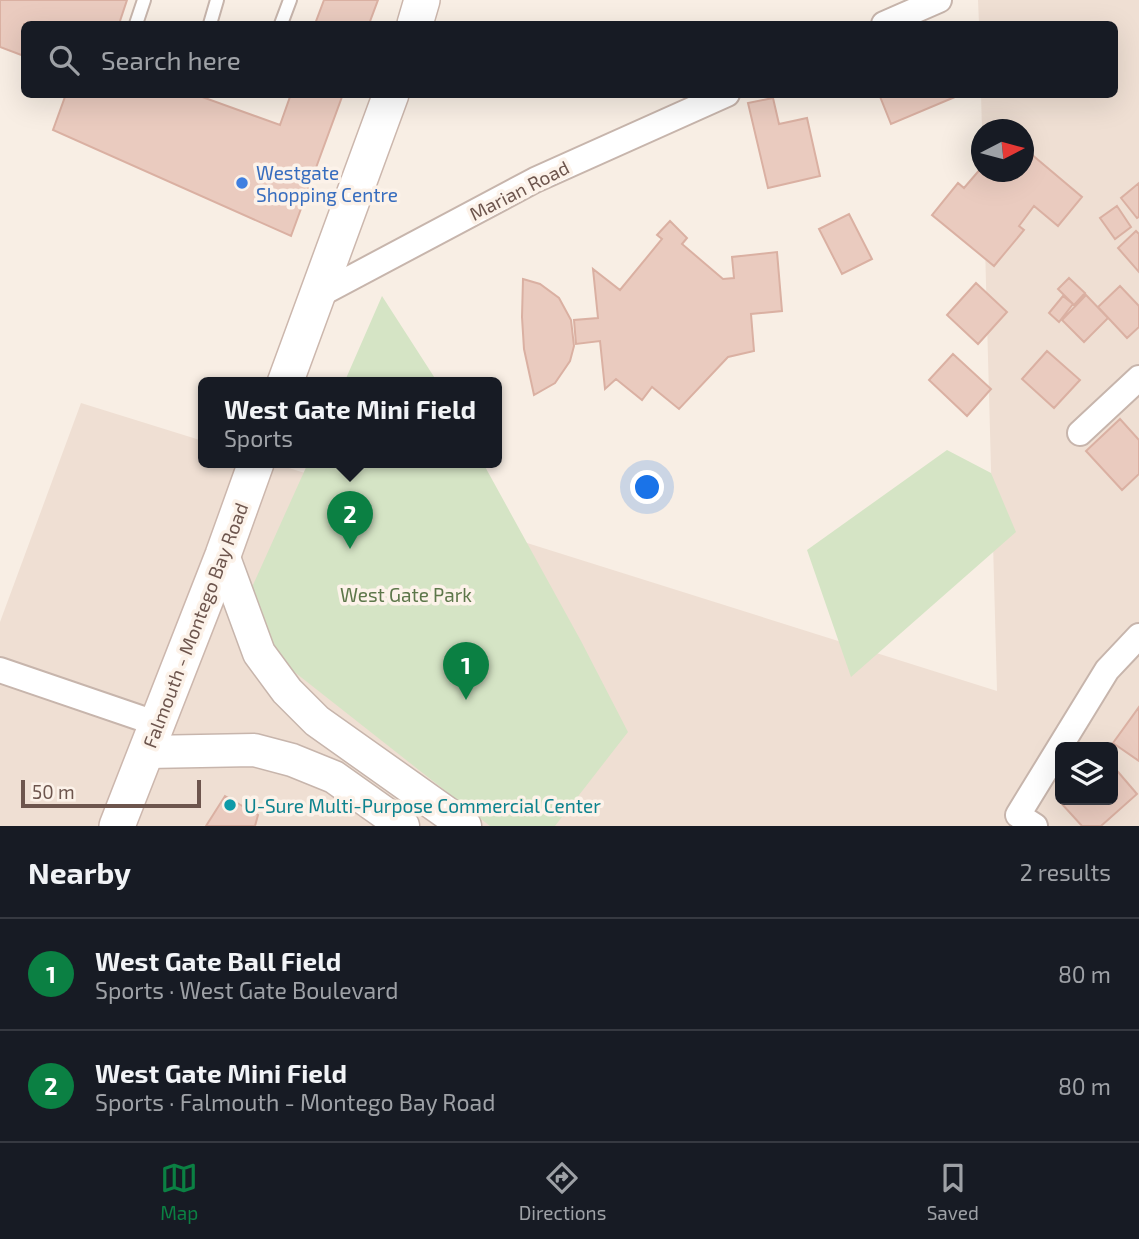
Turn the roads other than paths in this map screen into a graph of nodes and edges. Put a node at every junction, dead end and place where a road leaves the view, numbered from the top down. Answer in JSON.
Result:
{"nodes":[{"id":1,"x":144,"y":0,"type":"edge"},
{"id":2,"x":217,"y":0,"type":"edge"},
{"id":3,"x":290,"y":0,"type":"edge"},
{"id":4,"x":422,"y":0,"type":"edge"},
{"id":5,"x":939,"y":0,"type":"edge"},
{"id":6,"x":137,"y":21,"type":"edge"},
{"id":7,"x":211,"y":21,"type":"edge"},
{"id":8,"x":282,"y":21,"type":"edge"},
{"id":9,"x":416,"y":21,"type":"edge"},
{"id":10,"x":891,"y":21,"type":"edge"},
{"id":11,"x":390,"y":98,"type":"edge"},
{"id":12,"x":718,"y":98,"type":"edge"},
{"id":13,"x":317,"y":296,"type":"junction"},
{"id":14,"x":287,"y":377,"type":"edge"},
{"id":15,"x":1139,"y":378,"type":"edge"},
{"id":16,"x":1080,"y":433,"type":"dead end"},
{"id":17,"x":254,"y":468,"type":"edge"},
{"id":18,"x":223,"y":555,"type":"junction"},
{"id":19,"x":1139,"y":636,"type":"edge"},
{"id":20,"x":0,"y":670,"type":"edge"},
{"id":21,"x":152,"y":738,"type":"junction"},
{"id":22,"x":117,"y":826,"type":"edge"},
{"id":23,"x":403,"y":826,"type":"edge"},
{"id":24,"x":465,"y":826,"type":"edge"},
{"id":25,"x":1035,"y":826,"type":"edge"}],
"edges":[{"from":1,"to":6,"type":"lane"},
{"from":2,"to":7,"type":"lane"},
{"from":3,"to":8,"type":"lane"},
{"from":4,"to":9,"type":"main road"},
{"from":5,"to":10,"type":"street"},
{"from":11,"to":13,"type":"main road"},
{"from":12,"to":13,"type":"street","name":"Marian Road"},
{"from":13,"to":14,"type":"main road"},
{"from":15,"to":16,"type":"street"},
{"from":17,"to":18,"type":"main road","name":"Falmouth - Montego Bay Road"},
{"from":18,"to":21,"type":"main road","name":"Falmouth - Montego Bay Road"},
{"from":18,"to":24,"type":"street"},
{"from":19,"to":25,"type":"street"},
{"from":20,"to":21,"type":"street"},
{"from":21,"to":22,"type":"main road","name":"Falmouth - Montego Bay Road"},
{"from":21,"to":23,"type":"street"}]}
